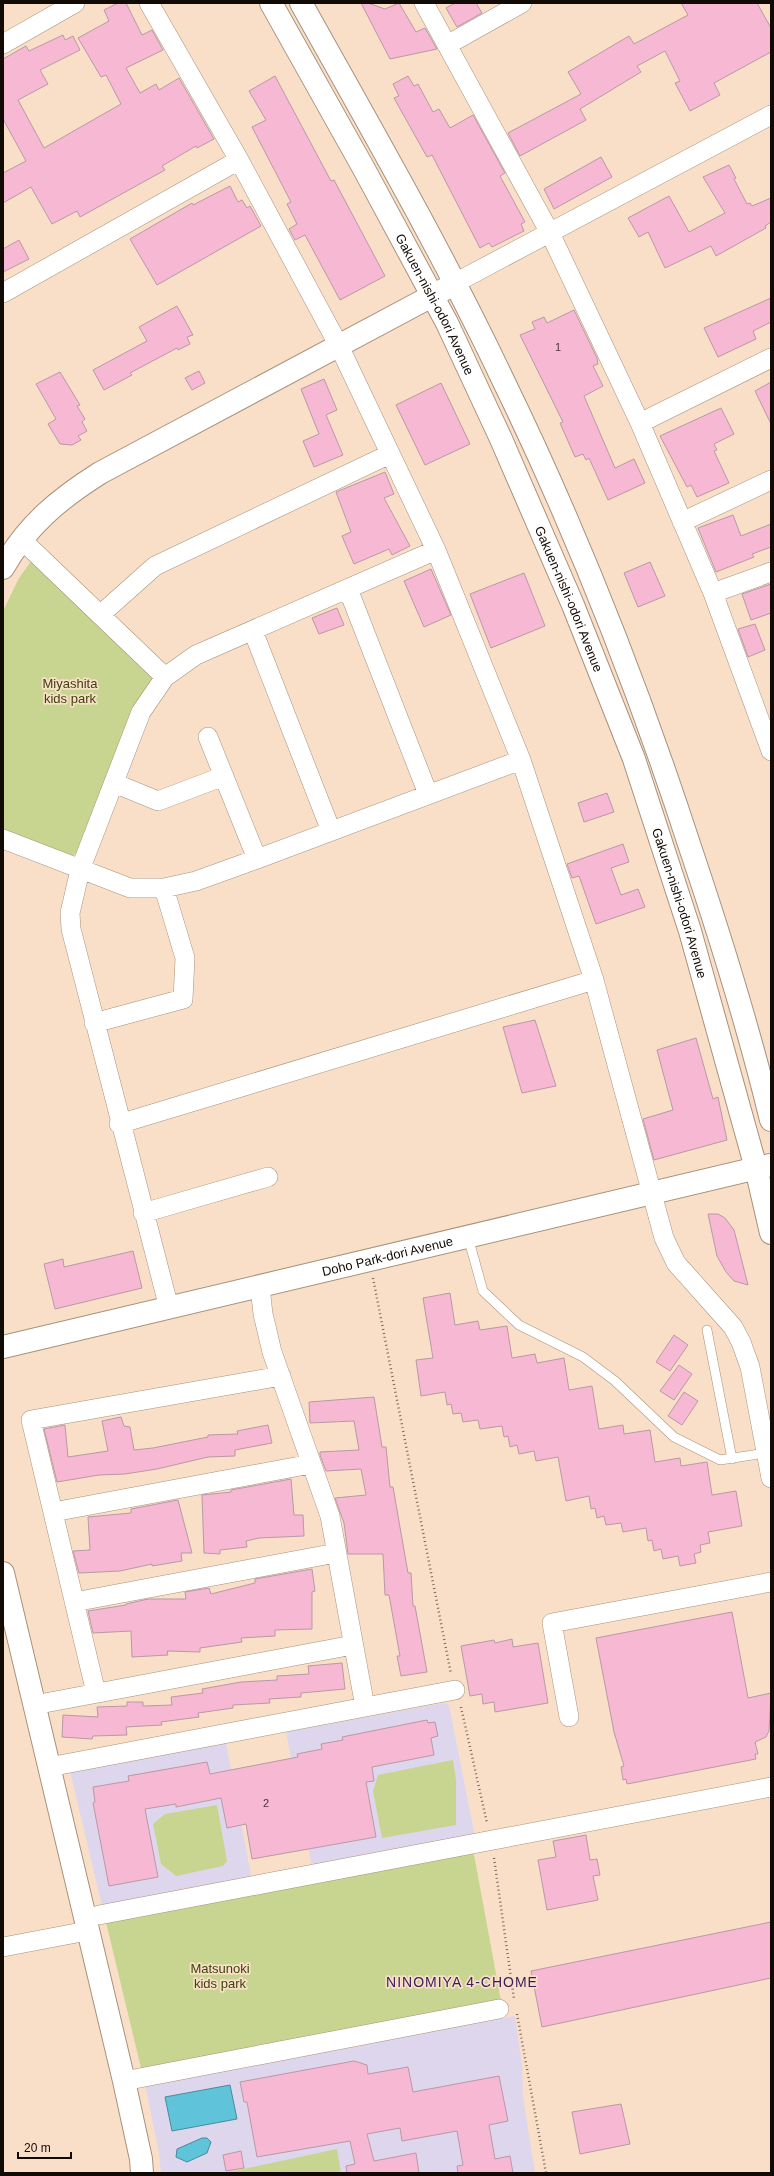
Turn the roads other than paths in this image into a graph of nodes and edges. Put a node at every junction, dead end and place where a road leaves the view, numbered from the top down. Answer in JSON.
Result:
{"nodes":[{"id":1,"x":75,"y":3,"type":"edge"},
{"id":2,"x":149,"y":3,"type":"edge"},
{"id":3,"x":271,"y":3,"type":"edge"},
{"id":4,"x":301,"y":3,"type":"edge"},
{"id":5,"x":424,"y":3,"type":"edge"},
{"id":6,"x":522,"y":3,"type":"edge"},
{"id":7,"x":3,"y":44,"type":"edge"},
{"id":8,"x":447,"y":44,"type":"junction"},
{"id":9,"x":771,"y":115,"type":"edge"},
{"id":10,"x":239,"y":160,"type":"junction"},
{"id":11,"x":550,"y":233,"type":"junction"},
{"id":12,"x":455,"y":283,"type":"junction"},
{"id":13,"x":3,"y":293,"type":"edge"},
{"id":14,"x":433,"y":295,"type":"junction"},
{"id":15,"x":339,"y":346,"type":"junction"},
{"id":16,"x":771,"y":358,"type":"edge"},
{"id":17,"x":640,"y":423,"type":"junction"},
{"id":18,"x":390,"y":454,"type":"junction"},
{"id":19,"x":771,"y":480,"type":"edge"},
{"id":20,"x":682,"y":522,"type":"junction"},
{"id":21,"x":22,"y":540,"type":"junction"},
{"id":22,"x":436,"y":550,"type":"junction"},
{"id":23,"x":3,"y":568,"type":"edge"},
{"id":24,"x":771,"y":572,"type":"edge"},
{"id":25,"x":348,"y":589,"type":"junction"},
{"id":26,"x":714,"y":593,"type":"junction"},
{"id":27,"x":100,"y":615,"type":"junction"},
{"id":28,"x":253,"y":631,"type":"junction"},
{"id":29,"x":165,"y":678,"type":"junction"},
{"id":30,"x":208,"y":737,"type":"dead end"},
{"id":31,"x":771,"y":751,"type":"edge"},
{"id":32,"x":521,"y":760,"type":"junction"},
{"id":33,"x":224,"y":776,"type":"junction"},
{"id":34,"x":114,"y":783,"type":"junction"},
{"id":35,"x":428,"y":794,"type":"junction"},
{"id":36,"x":330,"y":831,"type":"junction"},
{"id":37,"x":3,"y":839,"type":"edge"},
{"id":38,"x":257,"y":859,"type":"junction"},
{"id":39,"x":80,"y":870,"type":"junction"},
{"id":40,"x":164,"y":888,"type":"junction"},
{"id":41,"x":594,"y":980,"type":"junction"},
{"id":42,"x":94,"y":1023,"type":"junction"},
{"id":43,"x":771,"y":1120,"type":"edge"},
{"id":44,"x":119,"y":1124,"type":"junction"},
{"id":45,"x":764,"y":1167,"type":"edge"},
{"id":46,"x":268,"y":1177,"type":"dead end"},
{"id":47,"x":652,"y":1194,"type":"junction"},
{"id":48,"x":143,"y":1213,"type":"junction"},
{"id":49,"x":771,"y":1233,"type":"edge"},
{"id":50,"x":468,"y":1237,"type":"junction"},
{"id":51,"x":260,"y":1287,"type":"junction"},
{"id":52,"x":168,"y":1308,"type":"junction"},
{"id":53,"x":707,"y":1330,"type":"dead end"},
{"id":54,"x":3,"y":1347,"type":"edge"},
{"id":55,"x":281,"y":1376,"type":"junction"},
{"id":56,"x":766,"y":1453,"type":"junction"},
{"id":57,"x":732,"y":1459,"type":"junction"},
{"id":58,"x":311,"y":1464,"type":"junction"},
{"id":59,"x":771,"y":1478,"type":"edge"},
{"id":60,"x":53,"y":1512,"type":"junction"},
{"id":61,"x":336,"y":1553,"type":"junction"},
{"id":62,"x":3,"y":1573,"type":"edge"},
{"id":63,"x":771,"y":1582,"type":"edge"},
{"id":64,"x":74,"y":1602,"type":"junction"},
{"id":65,"x":353,"y":1645,"type":"junction"},
{"id":66,"x":455,"y":1690,"type":"road end"},
{"id":67,"x":96,"y":1693,"type":"junction"},
{"id":68,"x":34,"y":1705,"type":"junction"},
{"id":69,"x":365,"y":1707,"type":"junction"},
{"id":70,"x":569,"y":1718,"type":"dead end"},
{"id":71,"x":49,"y":1768,"type":"junction"},
{"id":72,"x":771,"y":1787,"type":"edge"},
{"id":73,"x":93,"y":1923,"type":"junction"},
{"id":74,"x":3,"y":1948,"type":"edge"},
{"id":75,"x":499,"y":2009,"type":"dead end"},
{"id":76,"x":124,"y":2081,"type":"junction"},
{"id":77,"x":142,"y":2173,"type":"edge"}],
"edges":[{"from":1,"to":7,"type":"street"},
{"from":2,"to":10,"type":"street"},
{"from":3,"to":14,"type":"main road","name":"Gakuen-nishi-odori Avenue"},
{"from":4,"to":12,"type":"main road","name":"Gakuen-nishi-odori Avenue"},
{"from":5,"to":8,"type":"street"},
{"from":6,"to":8,"type":"street"},
{"from":8,"to":11,"type":"street"},
{"from":9,"to":11,"type":"street"},
{"from":10,"to":13,"type":"street"},
{"from":10,"to":15,"type":"street"},
{"from":11,"to":12,"type":"street"},
{"from":11,"to":17,"type":"street"},
{"from":12,"to":14,"type":"main road"},
{"from":12,"to":43,"type":"main road","name":"Gakuen-nishi-odori Avenue"},
{"from":14,"to":15,"type":"main road"},
{"from":14,"to":45,"type":"main road","name":"Gakuen-nishi-odori Avenue"},
{"from":15,"to":18,"type":"street"},
{"from":15,"to":21,"type":"main road"},
{"from":16,"to":17,"type":"street"},
{"from":17,"to":20,"type":"street"},
{"from":18,"to":22,"type":"street"},
{"from":18,"to":27,"type":"street"},
{"from":19,"to":20,"type":"street"},
{"from":20,"to":26,"type":"street"},
{"from":21,"to":23,"type":"main road"},
{"from":21,"to":27,"type":"street"},
{"from":22,"to":25,"type":"street"},
{"from":22,"to":32,"type":"street"},
{"from":24,"to":26,"type":"street"},
{"from":25,"to":28,"type":"street"},
{"from":25,"to":35,"type":"street"},
{"from":26,"to":31,"type":"street"},
{"from":27,"to":29,"type":"street"},
{"from":28,"to":29,"type":"street"},
{"from":28,"to":36,"type":"street"},
{"from":29,"to":34,"type":"street"},
{"from":30,"to":33,"type":"street"},
{"from":32,"to":35,"type":"street"},
{"from":32,"to":41,"type":"street"},
{"from":33,"to":34,"type":"street"},
{"from":33,"to":38,"type":"street"},
{"from":34,"to":39,"type":"street"},
{"from":35,"to":36,"type":"street"},
{"from":36,"to":38,"type":"street"},
{"from":37,"to":39,"type":"street"},
{"from":38,"to":40,"type":"street"},
{"from":39,"to":40,"type":"street"},
{"from":39,"to":42,"type":"street"},
{"from":40,"to":42,"type":"street"},
{"from":41,"to":44,"type":"street"},
{"from":41,"to":47,"type":"street"},
{"from":42,"to":44,"type":"street"},
{"from":44,"to":48,"type":"street"},
{"from":45,"to":47,"type":"main road","name":"Doho Park-dori Avenue"},
{"from":45,"to":49,"type":"main road","name":"Gakuen-nishi-odori Avenue"},
{"from":46,"to":48,"type":"street"},
{"from":47,"to":50,"type":"main road","name":"Doho Park-dori Avenue"},
{"from":47,"to":56,"type":"street"},
{"from":48,"to":52,"type":"street"},
{"from":50,"to":51,"type":"main road","name":"Doho Park-dori Avenue"},
{"from":50,"to":57,"type":"lane"},
{"from":51,"to":52,"type":"main road","name":"Doho Park-dori Avenue"},
{"from":51,"to":55,"type":"street"},
{"from":52,"to":54,"type":"main road","name":"Doho Park-dori Avenue"},
{"from":53,"to":57,"type":"lane"},
{"from":55,"to":58,"type":"street"},
{"from":55,"to":60,"type":"street"},
{"from":56,"to":57,"type":"lane"},
{"from":56,"to":59,"type":"street"},
{"from":58,"to":60,"type":"street"},
{"from":58,"to":61,"type":"street"},
{"from":60,"to":64,"type":"street"},
{"from":61,"to":64,"type":"street"},
{"from":61,"to":65,"type":"street"},
{"from":62,"to":68,"type":"main road"},
{"from":63,"to":70,"type":"street"},
{"from":64,"to":67,"type":"street"},
{"from":65,"to":67,"type":"street"},
{"from":65,"to":69,"type":"street"},
{"from":66,"to":69,"type":"street"},
{"from":67,"to":68,"type":"street"},
{"from":68,"to":71,"type":"main road"},
{"from":69,"to":71,"type":"street"},
{"from":71,"to":73,"type":"main road"},
{"from":72,"to":73,"type":"street"},
{"from":73,"to":74,"type":"street"},
{"from":73,"to":76,"type":"main road"},
{"from":75,"to":76,"type":"street"},
{"from":76,"to":77,"type":"main road"}]}
